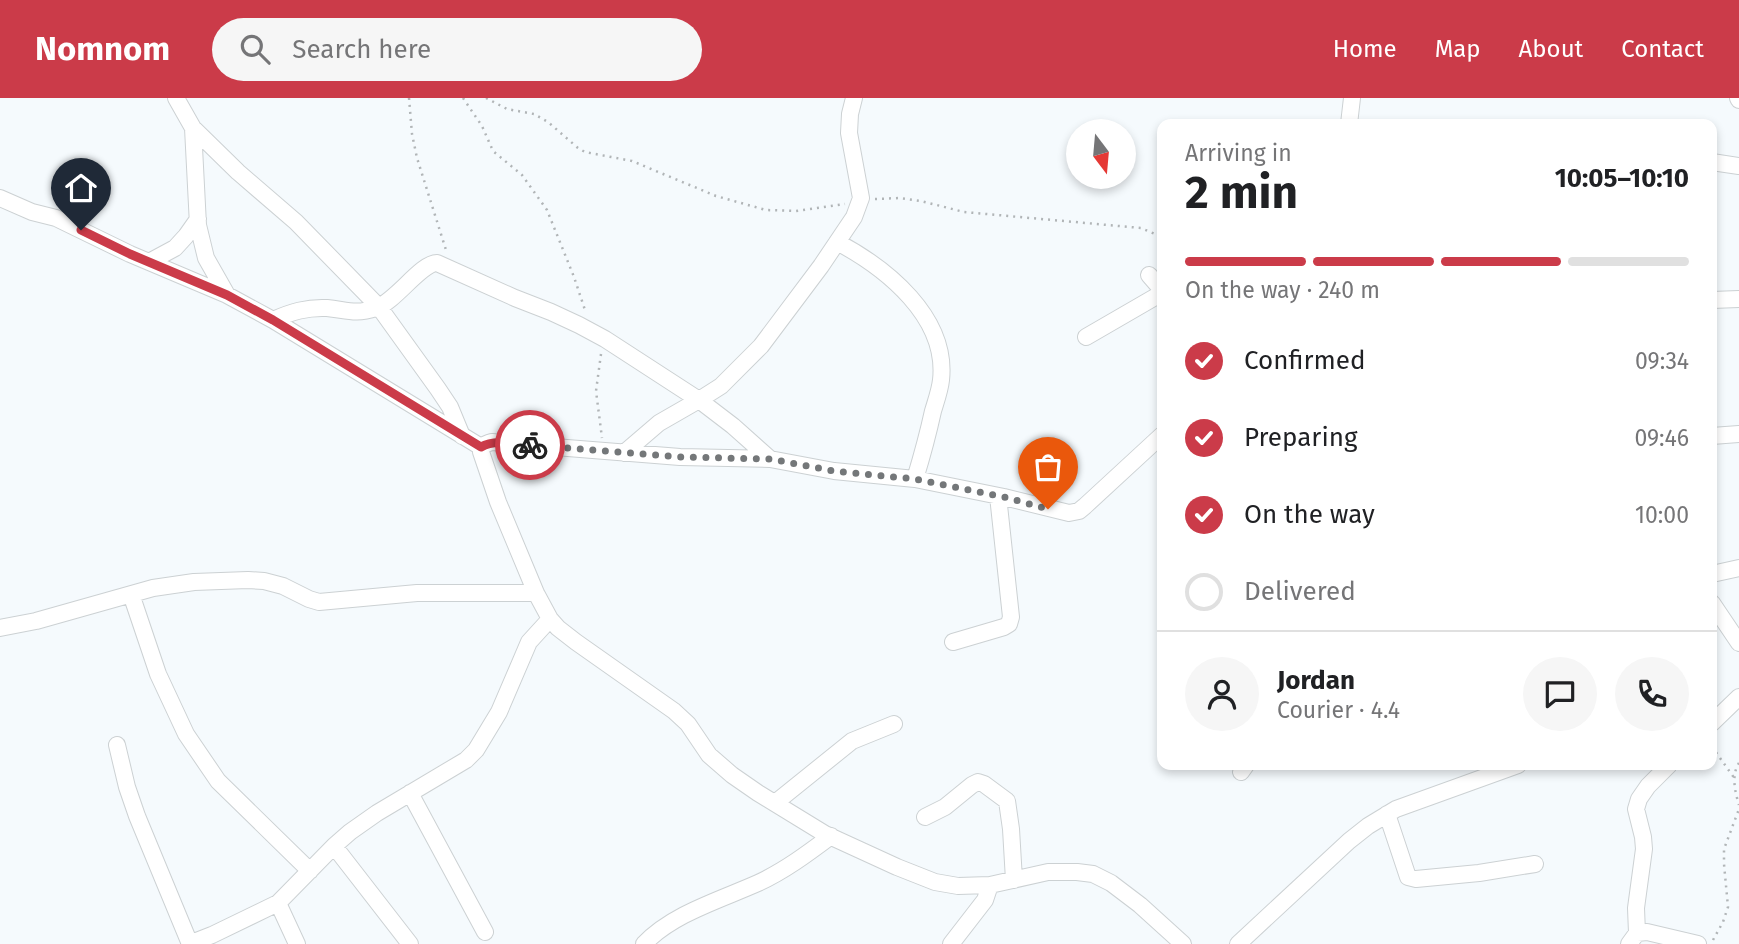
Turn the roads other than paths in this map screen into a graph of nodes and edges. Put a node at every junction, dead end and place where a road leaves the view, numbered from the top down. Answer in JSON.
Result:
{"nodes":[{"id":1,"x":176,"y":98,"type":"edge"},
{"id":2,"x":853,"y":98,"type":"edge"},
{"id":3,"x":1352,"y":98,"type":"edge"},
{"id":4,"x":1350,"y":119,"type":"edge"},
{"id":5,"x":193,"y":128,"type":"junction"},
{"id":6,"x":1717,"y":163,"type":"edge"},
{"id":7,"x":1739,"y":166,"type":"edge"},
{"id":8,"x":0,"y":198,"type":"edge"},
{"id":9,"x":198,"y":219,"type":"junction"},
{"id":10,"x":836,"y":242,"type":"junction"},
{"id":11,"x":149,"y":262,"type":"junction"},
{"id":12,"x":1149,"y":275,"type":"dead end"},
{"id":13,"x":1157,"y":285,"type":"edge"},
{"id":14,"x":1157,"y":294,"type":"edge"},
{"id":15,"x":227,"y":295,"type":"junction"},
{"id":16,"x":1739,"y":299,"type":"edge"},
{"id":17,"x":1717,"y":300,"type":"edge"},
{"id":18,"x":379,"y":307,"type":"junction"},
{"id":19,"x":273,"y":320,"type":"junction"},
{"id":20,"x":1086,"y":337,"type":"dead end"},
{"id":21,"x":699,"y":400,"type":"junction"},
{"id":22,"x":1739,"y":433,"type":"edge"},
{"id":23,"x":1717,"y":435,"type":"edge"},
{"id":24,"x":463,"y":436,"type":"junction"},
{"id":25,"x":1157,"y":440,"type":"edge"},
{"id":26,"x":481,"y":447,"type":"junction"},
{"id":27,"x":624,"y":453,"type":"junction"},
{"id":28,"x":770,"y":459,"type":"junction"},
{"id":29,"x":915,"y":479,"type":"junction"},
{"id":30,"x":998,"y":496,"type":"junction"},
{"id":31,"x":1739,"y":568,"type":"edge"},
{"id":32,"x":1717,"y":573,"type":"edge"},
{"id":33,"x":536,"y":593,"type":"junction"},
{"id":34,"x":131,"y":594,"type":"junction"},
{"id":35,"x":1717,"y":610,"type":"edge"},
{"id":36,"x":550,"y":619,"type":"junction"},
{"id":37,"x":0,"y":628,"type":"edge"},
{"id":38,"x":953,"y":642,"type":"dead end"},
{"id":39,"x":1739,"y":643,"type":"edge"},
{"id":40,"x":1739,"y":696,"type":"edge"},
{"id":41,"x":1717,"y":718,"type":"edge"},
{"id":42,"x":894,"y":724,"type":"dead end"},
{"id":43,"x":117,"y":745,"type":"dead end"},
{"id":44,"x":1504,"y":770,"type":"edge"},
{"id":45,"x":1664,"y":770,"type":"edge"},
{"id":46,"x":410,"y":793,"type":"junction"},
{"id":47,"x":775,"y":803,"type":"junction"},
{"id":48,"x":1387,"y":814,"type":"junction"},
{"id":49,"x":925,"y":817,"type":"dead end"},
{"id":50,"x":831,"y":836,"type":"junction"},
{"id":51,"x":334,"y":846,"type":"junction"},
{"id":52,"x":1535,"y":864,"type":"dead end"},
{"id":53,"x":310,"y":871,"type":"junction"},
{"id":54,"x":1014,"y":880,"type":"junction"},
{"id":55,"x":990,"y":885,"type":"junction"},
{"id":56,"x":278,"y":903,"type":"junction"},
{"id":57,"x":485,"y":932,"type":"dead end"},
{"id":58,"x":1633,"y":938,"type":"edge"},
{"id":59,"x":189,"y":944,"type":"edge"},
{"id":60,"x":298,"y":944,"type":"edge"},
{"id":61,"x":410,"y":944,"type":"edge"},
{"id":62,"x":644,"y":944,"type":"edge"},
{"id":63,"x":951,"y":944,"type":"edge"},
{"id":64,"x":1183,"y":944,"type":"edge"},
{"id":65,"x":1238,"y":944,"type":"edge"},
{"id":66,"x":1698,"y":944,"type":"edge"}],
"edges":[{"from":1,"to":5,"type":"street"},
{"from":2,"to":10,"type":"street"},
{"from":3,"to":4,"type":"street"},
{"from":5,"to":9,"type":"street"},
{"from":5,"to":18,"type":"street"},
{"from":6,"to":7,"type":"street"},
{"from":8,"to":11,"type":"street"},
{"from":9,"to":11,"type":"street"},
{"from":9,"to":15,"type":"street"},
{"from":10,"to":21,"type":"street"},
{"from":10,"to":29,"type":"street"},
{"from":11,"to":15,"type":"street"},
{"from":12,"to":13,"type":"street"},
{"from":14,"to":20,"type":"street"},
{"from":15,"to":19,"type":"street"},
{"from":16,"to":17,"type":"street"},
{"from":18,"to":19,"type":"street"},
{"from":18,"to":21,"type":"street"},
{"from":18,"to":24,"type":"street"},
{"from":19,"to":24,"type":"street"},
{"from":21,"to":27,"type":"street"},
{"from":21,"to":28,"type":"street"},
{"from":22,"to":23,"type":"street"},
{"from":24,"to":26,"type":"street"},
{"from":25,"to":30,"type":"street"},
{"from":26,"to":27,"type":"street"},
{"from":26,"to":33,"type":"street"},
{"from":27,"to":28,"type":"street"},
{"from":28,"to":29,"type":"street"},
{"from":29,"to":30,"type":"street"},
{"from":30,"to":38,"type":"street"},
{"from":31,"to":32,"type":"street"},
{"from":33,"to":34,"type":"street"},
{"from":33,"to":36,"type":"street"},
{"from":34,"to":37,"type":"street"},
{"from":34,"to":53,"type":"street"},
{"from":35,"to":39,"type":"street"},
{"from":36,"to":46,"type":"street"},
{"from":36,"to":47,"type":"street"},
{"from":40,"to":41,"type":"street"},
{"from":42,"to":47,"type":"street"},
{"from":43,"to":59,"type":"street"},
{"from":44,"to":48,"type":"street"},
{"from":45,"to":58,"type":"street"},
{"from":46,"to":51,"type":"street"},
{"from":46,"to":57,"type":"street"},
{"from":47,"to":50,"type":"street"},
{"from":48,"to":52,"type":"street"},
{"from":48,"to":65,"type":"street"},
{"from":49,"to":54,"type":"street"},
{"from":50,"to":55,"type":"street"},
{"from":50,"to":62,"type":"street"},
{"from":51,"to":53,"type":"street"},
{"from":51,"to":61,"type":"street"},
{"from":53,"to":56,"type":"street"},
{"from":54,"to":55,"type":"street"},
{"from":54,"to":64,"type":"street"},
{"from":55,"to":63,"type":"street"},
{"from":56,"to":59,"type":"street"},
{"from":56,"to":60,"type":"street"},
{"from":58,"to":66,"type":"street"}]}
